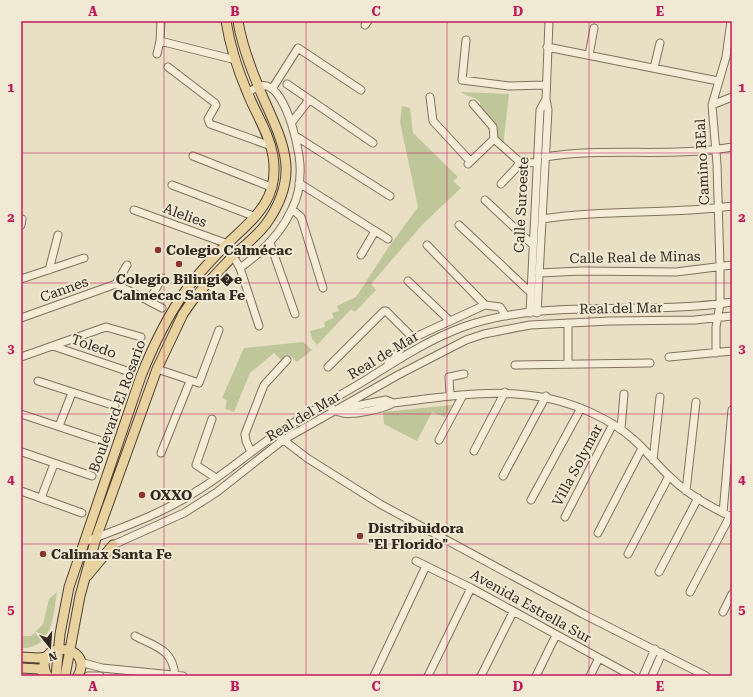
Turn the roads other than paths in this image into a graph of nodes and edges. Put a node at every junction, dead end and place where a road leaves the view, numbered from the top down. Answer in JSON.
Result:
{"nodes":[{"id":1,"x":161,"y":21,"type":"edge"},
{"id":2,"x":238,"y":21,"type":"edge"},
{"id":3,"x":549,"y":21,"type":"edge"},
{"id":4,"x":731,"y":21,"type":"edge"},
{"id":5,"x":224,"y":22,"type":"edge"},
{"id":6,"x":594,"y":28,"type":"dead end"},
{"id":7,"x":466,"y":40,"type":"dead end"},
{"id":8,"x":160,"y":41,"type":"junction"},
{"id":9,"x":660,"y":43,"type":"dead end"},
{"id":10,"x":547,"y":47,"type":"junction"},
{"id":11,"x":157,"y":54,"type":"dead end"},
{"id":12,"x":589,"y":55,"type":"junction"},
{"id":13,"x":236,"y":60,"type":"junction"},
{"id":14,"x":168,"y":67,"type":"dead end"},
{"id":15,"x":654,"y":68,"type":"junction"},
{"id":16,"x":718,"y":81,"type":"junction"},
{"id":17,"x":288,"y":84,"type":"dead end"},
{"id":18,"x":546,"y":85,"type":"junction"},
{"id":19,"x":259,"y":86,"type":"junction"},
{"id":20,"x":272,"y":89,"type":"junction"},
{"id":21,"x":360,"y":90,"type":"dead end"},
{"id":22,"x":247,"y":93,"type":"junction"},
{"id":23,"x":732,"y":97,"type":"edge"},
{"id":24,"x":430,"y":98,"type":"dead end"},
{"id":25,"x":546,"y":99,"type":"junction"},
{"id":26,"x":309,"y":100,"type":"junction"},
{"id":27,"x":472,"y":104,"type":"dead end"},
{"id":28,"x":712,"y":105,"type":"junction"},
{"id":29,"x":292,"y":122,"type":"junction"},
{"id":30,"x":297,"y":137,"type":"junction"},
{"id":31,"x":494,"y":138,"type":"junction"},
{"id":32,"x":373,"y":143,"type":"dead end"},
{"id":33,"x":271,"y":146,"type":"junction"},
{"id":34,"x":732,"y":147,"type":"edge"},
{"id":35,"x":716,"y":150,"type":"junction"},
{"id":36,"x":192,"y":156,"type":"dead end"},
{"id":37,"x":545,"y":157,"type":"junction"},
{"id":38,"x":520,"y":162,"type":"junction"},
{"id":39,"x":536,"y":163,"type":"junction"},
{"id":40,"x":299,"y":183,"type":"junction"},
{"id":41,"x":501,"y":184,"type":"dead end"},
{"id":42,"x":172,"y":185,"type":"dead end"},
{"id":43,"x":271,"y":187,"type":"junction"},
{"id":44,"x":390,"y":196,"type":"dead end"},
{"id":45,"x":485,"y":200,"type":"dead end"},
{"id":46,"x":732,"y":206,"type":"edge"},
{"id":47,"x":718,"y":208,"type":"junction"},
{"id":48,"x":292,"y":209,"type":"junction"},
{"id":49,"x":134,"y":210,"type":"dead end"},
{"id":50,"x":256,"y":217,"type":"junction"},
{"id":51,"x":542,"y":219,"type":"junction"},
{"id":52,"x":459,"y":225,"type":"dead end"},
{"id":53,"x":375,"y":231,"type":"junction"},
{"id":54,"x":58,"y":234,"type":"dead end"},
{"id":55,"x":388,"y":239,"type":"dead end"},
{"id":56,"x":270,"y":243,"type":"junction"},
{"id":57,"x":228,"y":244,"type":"junction"},
{"id":58,"x":427,"y":245,"type":"dead end"},
{"id":59,"x":533,"y":245,"type":"junction"},
{"id":60,"x":361,"y":255,"type":"dead end"},
{"id":61,"x":233,"y":256,"type":"junction"},
{"id":62,"x":84,"y":258,"type":"dead end"},
{"id":63,"x":127,"y":265,"type":"dead end"},
{"id":64,"x":732,"y":265,"type":"edge"},
{"id":65,"x":720,"y":267,"type":"junction"},
{"id":66,"x":240,"y":268,"type":"junction"},
{"id":67,"x":49,"y":270,"type":"junction"},
{"id":68,"x":539,"y":273,"type":"junction"},
{"id":69,"x":162,"y":278,"type":"dead end"},
{"id":70,"x":21,"y":279,"type":"edge"},
{"id":71,"x":408,"y":281,"type":"dead end"},
{"id":72,"x":116,"y":284,"type":"junction"},
{"id":73,"x":323,"y":288,"type":"dead end"},
{"id":74,"x":530,"y":292,"type":"junction"},
{"id":75,"x":149,"y":301,"type":"junction"},
{"id":76,"x":732,"y":302,"type":"edge"},
{"id":77,"x":485,"y":304,"type":"junction"},
{"id":78,"x":720,"y":304,"type":"junction"},
{"id":79,"x":162,"y":308,"type":"dead end"},
{"id":80,"x":533,"y":313,"type":"junction"},
{"id":81,"x":295,"y":314,"type":"dead end"},
{"id":82,"x":506,"y":316,"type":"junction"},
{"id":83,"x":732,"y":316,"type":"edge"},
{"id":84,"x":21,"y":318,"type":"edge"},
{"id":85,"x":718,"y":318,"type":"junction"},
{"id":86,"x":449,"y":320,"type":"junction"},
{"id":87,"x":568,"y":323,"type":"junction"},
{"id":88,"x":259,"y":326,"type":"dead end"},
{"id":89,"x":219,"y":330,"type":"dead end"},
{"id":90,"x":141,"y":337,"type":"dead end"},
{"id":91,"x":413,"y":338,"type":"junction"},
{"id":92,"x":53,"y":346,"type":"junction"},
{"id":93,"x":732,"y":351,"type":"edge"},
{"id":94,"x":716,"y":353,"type":"junction"},
{"id":95,"x":21,"y":357,"type":"edge"},
{"id":96,"x":669,"y":357,"type":"dead end"},
{"id":97,"x":287,"y":360,"type":"dead end"},
{"id":98,"x":568,"y":363,"type":"junction"},
{"id":99,"x":650,"y":363,"type":"dead end"},
{"id":100,"x":515,"y":365,"type":"dead end"},
{"id":101,"x":328,"y":367,"type":"dead end"},
{"id":102,"x":384,"y":368,"type":"junction"},
{"id":103,"x":158,"y":369,"type":"junction"},
{"id":104,"x":127,"y":371,"type":"dead end"},
{"id":105,"x":464,"y":374,"type":"dead end"},
{"id":106,"x":38,"y":381,"type":"dead end"},
{"id":107,"x":190,"y":381,"type":"junction"},
{"id":108,"x":72,"y":392,"type":"junction"},
{"id":109,"x":505,"y":392,"type":"junction"},
{"id":110,"x":624,"y":394,"type":"dead end"},
{"id":111,"x":463,"y":395,"type":"junction"},
{"id":112,"x":450,"y":396,"type":"junction"},
{"id":113,"x":546,"y":396,"type":"junction"},
{"id":114,"x":660,"y":397,"type":"dead end"},
{"id":115,"x":333,"y":400,"type":"junction"},
{"id":116,"x":696,"y":402,"type":"dead end"},
{"id":117,"x":393,"y":403,"type":"junction"},
{"id":118,"x":326,"y":404,"type":"junction"},
{"id":119,"x":115,"y":406,"type":"dead end"},
{"id":120,"x":344,"y":406,"type":"junction"},
{"id":121,"x":581,"y":408,"type":"junction"},
{"id":122,"x":732,"y":410,"type":"edge"},
{"id":123,"x":336,"y":411,"type":"junction"},
{"id":124,"x":21,"y":414,"type":"edge"},
{"id":125,"x":212,"y":419,"type":"dead end"},
{"id":126,"x":613,"y":424,"type":"junction"},
{"id":127,"x":60,"y":426,"type":"junction"},
{"id":128,"x":621,"y":429,"type":"junction"},
{"id":129,"x":276,"y":434,"type":"junction"},
{"id":130,"x":283,"y":440,"type":"junction"},
{"id":131,"x":439,"y":440,"type":"dead end"},
{"id":132,"x":102,"y":441,"type":"dead end"},
{"id":133,"x":642,"y":448,"type":"junction"},
{"id":134,"x":474,"y":451,"type":"dead end"},
{"id":135,"x":22,"y":452,"type":"dead end"},
{"id":136,"x":251,"y":452,"type":"junction"},
{"id":137,"x":161,"y":454,"type":"dead end"},
{"id":138,"x":653,"y":460,"type":"junction"},
{"id":139,"x":54,"y":464,"type":"junction"},
{"id":140,"x":92,"y":476,"type":"dead end"},
{"id":141,"x":503,"y":476,"type":"dead end"},
{"id":142,"x":669,"y":476,"type":"junction"},
{"id":143,"x":216,"y":478,"type":"junction"},
{"id":144,"x":21,"y":491,"type":"edge"},
{"id":145,"x":686,"y":491,"type":"junction"},
{"id":146,"x":41,"y":498,"type":"junction"},
{"id":147,"x":698,"y":498,"type":"junction"},
{"id":148,"x":531,"y":500,"type":"dead end"},
{"id":149,"x":723,"y":512,"type":"junction"},
{"id":150,"x":82,"y":513,"type":"dead end"},
{"id":151,"x":731,"y":516,"type":"edge"},
{"id":152,"x":565,"y":517,"type":"dead end"},
{"id":153,"x":598,"y":533,"type":"dead end"},
{"id":154,"x":96,"y":538,"type":"junction"},
{"id":155,"x":84,"y":542,"type":"junction"},
{"id":156,"x":113,"y":545,"type":"joint"},
{"id":157,"x":628,"y":554,"type":"dead end"},
{"id":158,"x":416,"y":561,"type":"dead end"},
{"id":159,"x":426,"y":566,"type":"junction"},
{"id":160,"x":659,"y":572,"type":"dead end"},
{"id":161,"x":84,"y":580,"type":"junction"},
{"id":162,"x":471,"y":588,"type":"junction"},
{"id":163,"x":690,"y":592,"type":"dead end"},
{"id":164,"x":732,"y":594,"type":"edge"},
{"id":165,"x":513,"y":612,"type":"junction"},
{"id":166,"x":723,"y":612,"type":"dead end"},
{"id":167,"x":556,"y":635,"type":"junction"},
{"id":168,"x":135,"y":636,"type":"dead end"},
{"id":169,"x":655,"y":649,"type":"junction"},
{"id":170,"x":52,"y":653,"type":"junction"},
{"id":171,"x":662,"y":653,"type":"junction"},
{"id":172,"x":75,"y":655,"type":"junction"},
{"id":173,"x":21,"y":657,"type":"edge"},
{"id":174,"x":599,"y":658,"type":"junction"},
{"id":175,"x":21,"y":668,"type":"edge"},
{"id":176,"x":175,"y":675,"type":"edge"},
{"id":177,"x":50,"y":676,"type":"edge"},
{"id":178,"x":65,"y":676,"type":"edge"},
{"id":179,"x":78,"y":676,"type":"edge"},
{"id":180,"x":88,"y":676,"type":"edge"},
{"id":181,"x":96,"y":676,"type":"edge"},
{"id":182,"x":100,"y":676,"type":"edge"},
{"id":183,"x":183,"y":676,"type":"edge"},
{"id":184,"x":374,"y":676,"type":"edge"},
{"id":185,"x":428,"y":676,"type":"edge"},
{"id":186,"x":481,"y":676,"type":"edge"},
{"id":187,"x":536,"y":676,"type":"edge"},
{"id":188,"x":590,"y":676,"type":"edge"},
{"id":189,"x":632,"y":676,"type":"edge"},
{"id":190,"x":643,"y":676,"type":"edge"},
{"id":191,"x":652,"y":676,"type":"edge"},
{"id":192,"x":706,"y":676,"type":"edge"}],
"edges":[{"from":1,"to":8,"type":"street"},
{"from":2,"to":19,"type":"main road","name":"Boulevard El Rosario"},
{"from":3,"to":10,"type":"street","name":"Calle Suroeste"},
{"from":4,"to":16,"type":"street","name":"Camino REal"},
{"from":5,"to":13,"type":"main road","name":"Boulevard El Rosario"},
{"from":6,"to":12,"type":"street"},
{"from":7,"to":18,"type":"street"},
{"from":8,"to":11,"type":"street"},
{"from":8,"to":13,"type":"street"},
{"from":9,"to":15,"type":"street"},
{"from":10,"to":12,"type":"street"},
{"from":10,"to":18,"type":"street","name":"Calle Suroeste"},
{"from":12,"to":15,"type":"street"},
{"from":13,"to":22,"type":"main road","name":"Boulevard El Rosario"},
{"from":14,"to":33,"type":"street"},
{"from":15,"to":16,"type":"street"},
{"from":16,"to":28,"type":"street","name":"Camino REal"},
{"from":17,"to":26,"type":"street"},
{"from":18,"to":25,"type":"street","name":"Calle Suroeste"},
{"from":19,"to":20,"type":"street"},
{"from":19,"to":22,"type":"street"},
{"from":19,"to":61,"type":"main road","name":"Boulevard El Rosario"},
{"from":20,"to":21,"type":"street"},
{"from":20,"to":29,"type":"street"},
{"from":22,"to":33,"type":"main road","name":"Boulevard El Rosario"},
{"from":23,"to":28,"type":"street"},
{"from":24,"to":31,"type":"street"},
{"from":25,"to":37,"type":"street","name":"Calle Suroeste"},
{"from":25,"to":39,"type":"street","name":"Calle Suroeste"},
{"from":26,"to":29,"type":"street"},
{"from":26,"to":32,"type":"street"},
{"from":27,"to":31,"type":"street"},
{"from":28,"to":35,"type":"street","name":"Camino REal"},
{"from":29,"to":30,"type":"street"},
{"from":30,"to":40,"type":"street"},
{"from":30,"to":44,"type":"street"},
{"from":31,"to":38,"type":"street"},
{"from":33,"to":43,"type":"main road","name":"Boulevard El Rosario"},
{"from":34,"to":35,"type":"street"},
{"from":35,"to":37,"type":"street"},
{"from":35,"to":47,"type":"street","name":"Camino REal"},
{"from":36,"to":43,"type":"street"},
{"from":37,"to":51,"type":"street","name":"Calle Suroeste"},
{"from":38,"to":39,"type":"street"},
{"from":38,"to":41,"type":"street"},
{"from":39,"to":59,"type":"street","name":"Calle Suroeste"},
{"from":40,"to":48,"type":"street"},
{"from":40,"to":53,"type":"street"},
{"from":42,"to":50,"type":"street"},
{"from":43,"to":50,"type":"main road","name":"Boulevard El Rosario"},
{"from":45,"to":59,"type":"street"},
{"from":46,"to":47,"type":"street"},
{"from":47,"to":51,"type":"street"},
{"from":47,"to":65,"type":"street","name":"Camino REal"},
{"from":48,"to":56,"type":"street"},
{"from":48,"to":73,"type":"street"},
{"from":49,"to":57,"type":"street","name":"Alelies"},
{"from":50,"to":57,"type":"main road","name":"Boulevard El Rosario"},
{"from":51,"to":68,"type":"street","name":"Calle Suroeste"},
{"from":52,"to":74,"type":"street"},
{"from":53,"to":55,"type":"street"},
{"from":53,"to":60,"type":"street"},
{"from":54,"to":67,"type":"street"},
{"from":56,"to":66,"type":"street"},
{"from":56,"to":81,"type":"street"},
{"from":57,"to":155,"type":"main road","name":"Boulevard El Rosario"},
{"from":58,"to":77,"type":"street"},
{"from":59,"to":74,"type":"street","name":"Calle Suroeste"},
{"from":61,"to":66,"type":"street"},
{"from":61,"to":103,"type":"main road","name":"Boulevard El Rosario"},
{"from":62,"to":67,"type":"street"},
{"from":63,"to":72,"type":"street"},
{"from":64,"to":65,"type":"street","name":"Calle Real de Minas"},
{"from":65,"to":68,"type":"street","name":"Calle Real de Minas"},
{"from":65,"to":78,"type":"street","name":"Camino REal"},
{"from":66,"to":88,"type":"street"},
{"from":67,"to":70,"type":"street"},
{"from":68,"to":80,"type":"street","name":"Calle Suroeste"},
{"from":69,"to":75,"type":"street"},
{"from":71,"to":86,"type":"street"},
{"from":72,"to":75,"type":"street"},
{"from":72,"to":84,"type":"street","name":"Cannes"},
{"from":74,"to":80,"type":"street","name":"Calle Suroeste"},
{"from":75,"to":79,"type":"street"},
{"from":76,"to":78,"type":"street","name":"Real de Mar"},
{"from":77,"to":82,"type":"street"},
{"from":77,"to":86,"type":"street"},
{"from":78,"to":80,"type":"street","name":"Real de Mar"},
{"from":78,"to":85,"type":"street","name":"Camino REal"},
{"from":80,"to":82,"type":"street","name":"Real de Mar"},
{"from":82,"to":102,"type":"street","name":"Real de Mar"},
{"from":83,"to":85,"type":"street","name":"Real del Mar"},
{"from":85,"to":87,"type":"street","name":"Real del Mar"},
{"from":85,"to":94,"type":"street","name":"Camino REal"},
{"from":86,"to":91,"type":"street"},
{"from":87,"to":98,"type":"street"},
{"from":87,"to":120,"type":"street","name":"Real del Mar"},
{"from":89,"to":107,"type":"street"},
{"from":90,"to":92,"type":"street"},
{"from":91,"to":101,"type":"street"},
{"from":91,"to":102,"type":"street"},
{"from":92,"to":95,"type":"street"},
{"from":92,"to":104,"type":"street","name":"Toledo"},
{"from":93,"to":94,"type":"street"},
{"from":94,"to":96,"type":"street"},
{"from":97,"to":136,"type":"street"},
{"from":98,"to":99,"type":"street"},
{"from":98,"to":100,"type":"street"},
{"from":102,"to":115,"type":"street","name":"Real de Mar"},
{"from":103,"to":107,"type":"street"},
{"from":103,"to":154,"type":"main road","name":"Boulevard El Rosario"},
{"from":105,"to":112,"type":"street"},
{"from":106,"to":108,"type":"street"},
{"from":107,"to":137,"type":"street"},
{"from":108,"to":119,"type":"street"},
{"from":108,"to":127,"type":"street"},
{"from":109,"to":111,"type":"street"},
{"from":109,"to":113,"type":"street"},
{"from":109,"to":134,"type":"street"},
{"from":110,"to":128,"type":"street"},
{"from":111,"to":112,"type":"street"},
{"from":111,"to":131,"type":"street"},
{"from":112,"to":117,"type":"street"},
{"from":113,"to":121,"type":"street"},
{"from":113,"to":141,"type":"street"},
{"from":114,"to":138,"type":"street"},
{"from":115,"to":118,"type":"street","name":"Real de Mar"},
{"from":115,"to":120,"type":"street"},
{"from":116,"to":145,"type":"street"},
{"from":117,"to":120,"type":"street"},
{"from":117,"to":123,"type":"street"},
{"from":118,"to":123,"type":"street"},
{"from":118,"to":129,"type":"street","name":"Real de Mar"},
{"from":120,"to":123,"type":"street","name":"Real del Mar"},
{"from":121,"to":126,"type":"street"},
{"from":121,"to":148,"type":"street"},
{"from":122,"to":149,"type":"street"},
{"from":123,"to":130,"type":"street","name":"Real del Mar"},
{"from":124,"to":127,"type":"street"},
{"from":125,"to":143,"type":"street"},
{"from":126,"to":128,"type":"street"},
{"from":126,"to":152,"type":"street","name":"Villa Solymar"},
{"from":127,"to":132,"type":"street"},
{"from":128,"to":133,"type":"street"},
{"from":129,"to":130,"type":"street"},
{"from":129,"to":136,"type":"street","name":"Real de Mar"},
{"from":130,"to":156,"type":"street","name":"Real del Mar"},
{"from":130,"to":169,"type":"street"},
{"from":133,"to":138,"type":"street"},
{"from":133,"to":153,"type":"street"},
{"from":135,"to":139,"type":"street"},
{"from":136,"to":143,"type":"street","name":"Real de Mar"},
{"from":138,"to":142,"type":"street"},
{"from":139,"to":140,"type":"street"},
{"from":139,"to":146,"type":"street"},
{"from":142,"to":145,"type":"street"},
{"from":142,"to":157,"type":"street"},
{"from":143,"to":154,"type":"street","name":"Real de Mar"},
{"from":144,"to":146,"type":"street"},
{"from":145,"to":147,"type":"street"},
{"from":146,"to":150,"type":"street"},
{"from":147,"to":149,"type":"street"},
{"from":147,"to":160,"type":"street"},
{"from":149,"to":151,"type":"street"},
{"from":151,"to":163,"type":"street"},
{"from":154,"to":155,"type":"street","name":"Real de Mar"},
{"from":154,"to":161,"type":"main road","name":"Boulevard El Rosario"},
{"from":155,"to":170,"type":"main road","name":"Boulevard El Rosario"},
{"from":156,"to":161,"type":"main road"},
{"from":158,"to":159,"type":"street","name":"Avenida Estrella Sur"},
{"from":159,"to":162,"type":"street","name":"Avenida Estrella Sur"},
{"from":159,"to":184,"type":"street"},
{"from":161,"to":172,"type":"main road","name":"Boulevard El Rosario"},
{"from":162,"to":165,"type":"street","name":"Avenida Estrella Sur"},
{"from":162,"to":185,"type":"street"},
{"from":164,"to":166,"type":"street"},
{"from":165,"to":167,"type":"street","name":"Avenida Estrella Sur"},
{"from":165,"to":186,"type":"street"},
{"from":167,"to":174,"type":"street","name":"Avenida Estrella Sur"},
{"from":167,"to":187,"type":"street"},
{"from":168,"to":176,"type":"street"},
{"from":169,"to":171,"type":"street"},
{"from":169,"to":190,"type":"street"},
{"from":170,"to":172,"type":"main road"},
{"from":170,"to":173,"type":"main road"},
{"from":170,"to":177,"type":"main road","name":"Boulevard El Rosario"},
{"from":171,"to":191,"type":"street"},
{"from":171,"to":192,"type":"street"},
{"from":172,"to":176,"type":"street"},
{"from":172,"to":178,"type":"main road","name":"Boulevard El Rosario"},
{"from":172,"to":179,"type":"main road"},
{"from":174,"to":188,"type":"street"},
{"from":174,"to":189,"type":"street","name":"Avenida Estrella Sur"},
{"from":175,"to":177,"type":"main road"},
{"from":176,"to":183,"type":"street"},
{"from":180,"to":181,"type":"street"},
{"from":181,"to":182,"type":"street"}]}
